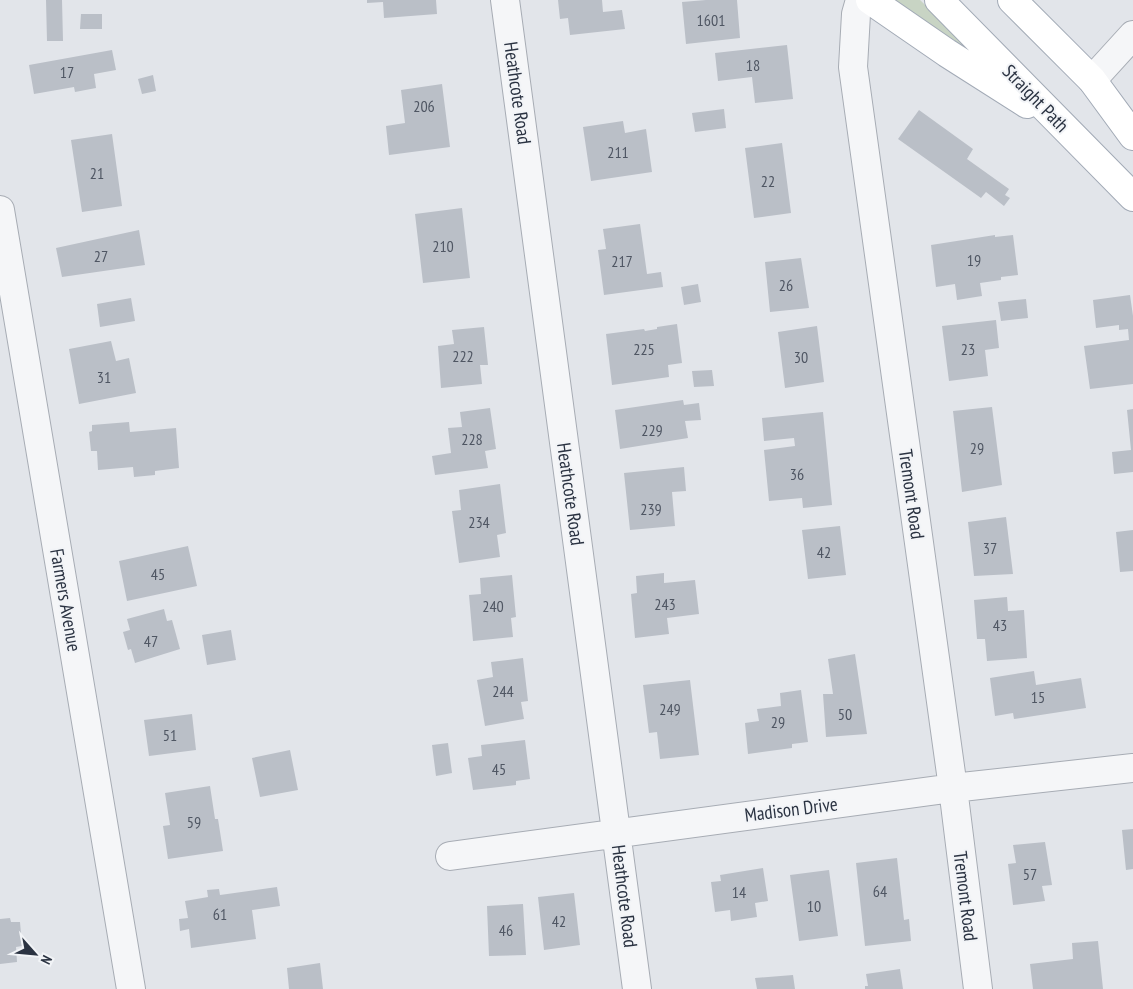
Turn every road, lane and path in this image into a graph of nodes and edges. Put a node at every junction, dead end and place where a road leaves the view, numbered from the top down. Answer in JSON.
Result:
{"nodes":[{"id":1,"x":505,"y":0,"type":"edge"},
{"id":2,"x":860,"y":0,"type":"edge"},
{"id":3,"x":870,"y":0,"type":"edge"},
{"id":4,"x":939,"y":0,"type":"edge"},
{"id":5,"x":1012,"y":0,"type":"edge"},
{"id":6,"x":1133,"y":35,"type":"edge"},
{"id":7,"x":1092,"y":80,"type":"junction"},
{"id":8,"x":1066,"y":128,"type":"junction"},
{"id":9,"x":1133,"y":136,"type":"edge"},
{"id":10,"x":1133,"y":197,"type":"edge"},
{"id":11,"x":1,"y":222,"type":"edge"},
{"id":12,"x":1133,"y":768,"type":"edge"},
{"id":13,"x":953,"y":788,"type":"junction"},
{"id":14,"x":617,"y":832,"type":"junction"},
{"id":15,"x":450,"y":856,"type":"dead end"},
{"id":16,"x":131,"y":989,"type":"edge"},
{"id":17,"x":637,"y":989,"type":"edge"},
{"id":18,"x":978,"y":989,"type":"edge"}],
"edges":[{"from":1,"to":14,"type":"street","name":"Heathcote Road"},
{"from":2,"to":13,"type":"street","name":"Tremont Road"},
{"from":3,"to":8,"type":"main road"},
{"from":4,"to":8,"type":"main road","name":"Straight Path"},
{"from":5,"to":7,"type":"main road"},
{"from":6,"to":7,"type":"street"},
{"from":7,"to":9,"type":"main road"},
{"from":8,"to":10,"type":"main road","name":"Straight Path"},
{"from":11,"to":16,"type":"street","name":"Farmers Avenue"},
{"from":12,"to":13,"type":"street","name":"Madison Drive"},
{"from":13,"to":14,"type":"street","name":"Madison Drive"},
{"from":13,"to":18,"type":"street","name":"Tremont Road"},
{"from":14,"to":15,"type":"street","name":"Madison Drive"},
{"from":14,"to":17,"type":"street","name":"Heathcote Road"}]}
